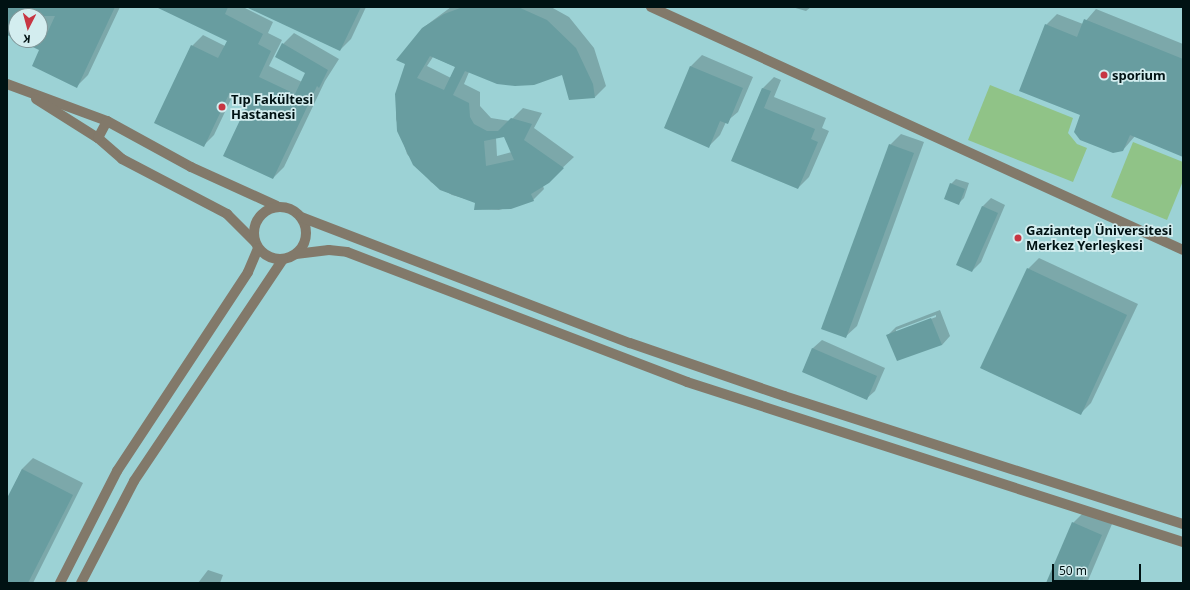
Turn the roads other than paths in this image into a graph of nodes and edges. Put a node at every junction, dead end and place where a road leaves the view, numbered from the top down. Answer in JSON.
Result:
{"nodes":[{"id":1,"x":651,"y":7,"type":"edge"},
{"id":2,"x":7,"y":84,"type":"edge"},
{"id":3,"x":17,"y":88,"type":"junction"},
{"id":4,"x":108,"y":121,"type":"junction"},
{"id":5,"x":98,"y":138,"type":"junction"},
{"id":6,"x":277,"y":206,"type":"junction"},
{"id":7,"x":301,"y":217,"type":"junction"},
{"id":8,"x":257,"y":245,"type":"junction"},
{"id":9,"x":1183,"y":250,"type":"edge"},
{"id":10,"x":296,"y":254,"type":"junction"},
{"id":11,"x":283,"y":259,"type":"junction"},
{"id":12,"x":1183,"y":524,"type":"edge"},
{"id":13,"x":1183,"y":542,"type":"edge"},
{"id":14,"x":60,"y":583,"type":"edge"},
{"id":15,"x":81,"y":583,"type":"edge"}],
"edges":[{"from":1,"to":9,"type":"street"},
{"from":2,"to":3,"type":"street"},
{"from":3,"to":4,"type":"street"},
{"from":3,"to":5,"type":"street"},
{"from":4,"to":5,"type":"street"},
{"from":4,"to":6,"type":"street"},
{"from":5,"to":8,"type":"street"},
{"from":6,"to":7,"type":"street"},
{"from":6,"to":8,"type":"street"},
{"from":7,"to":10,"type":"street"},
{"from":7,"to":12,"type":"street"},
{"from":8,"to":11,"type":"street"},
{"from":8,"to":14,"type":"street"},
{"from":10,"to":11,"type":"street"},
{"from":10,"to":13,"type":"street"},
{"from":11,"to":15,"type":"street"}]}
